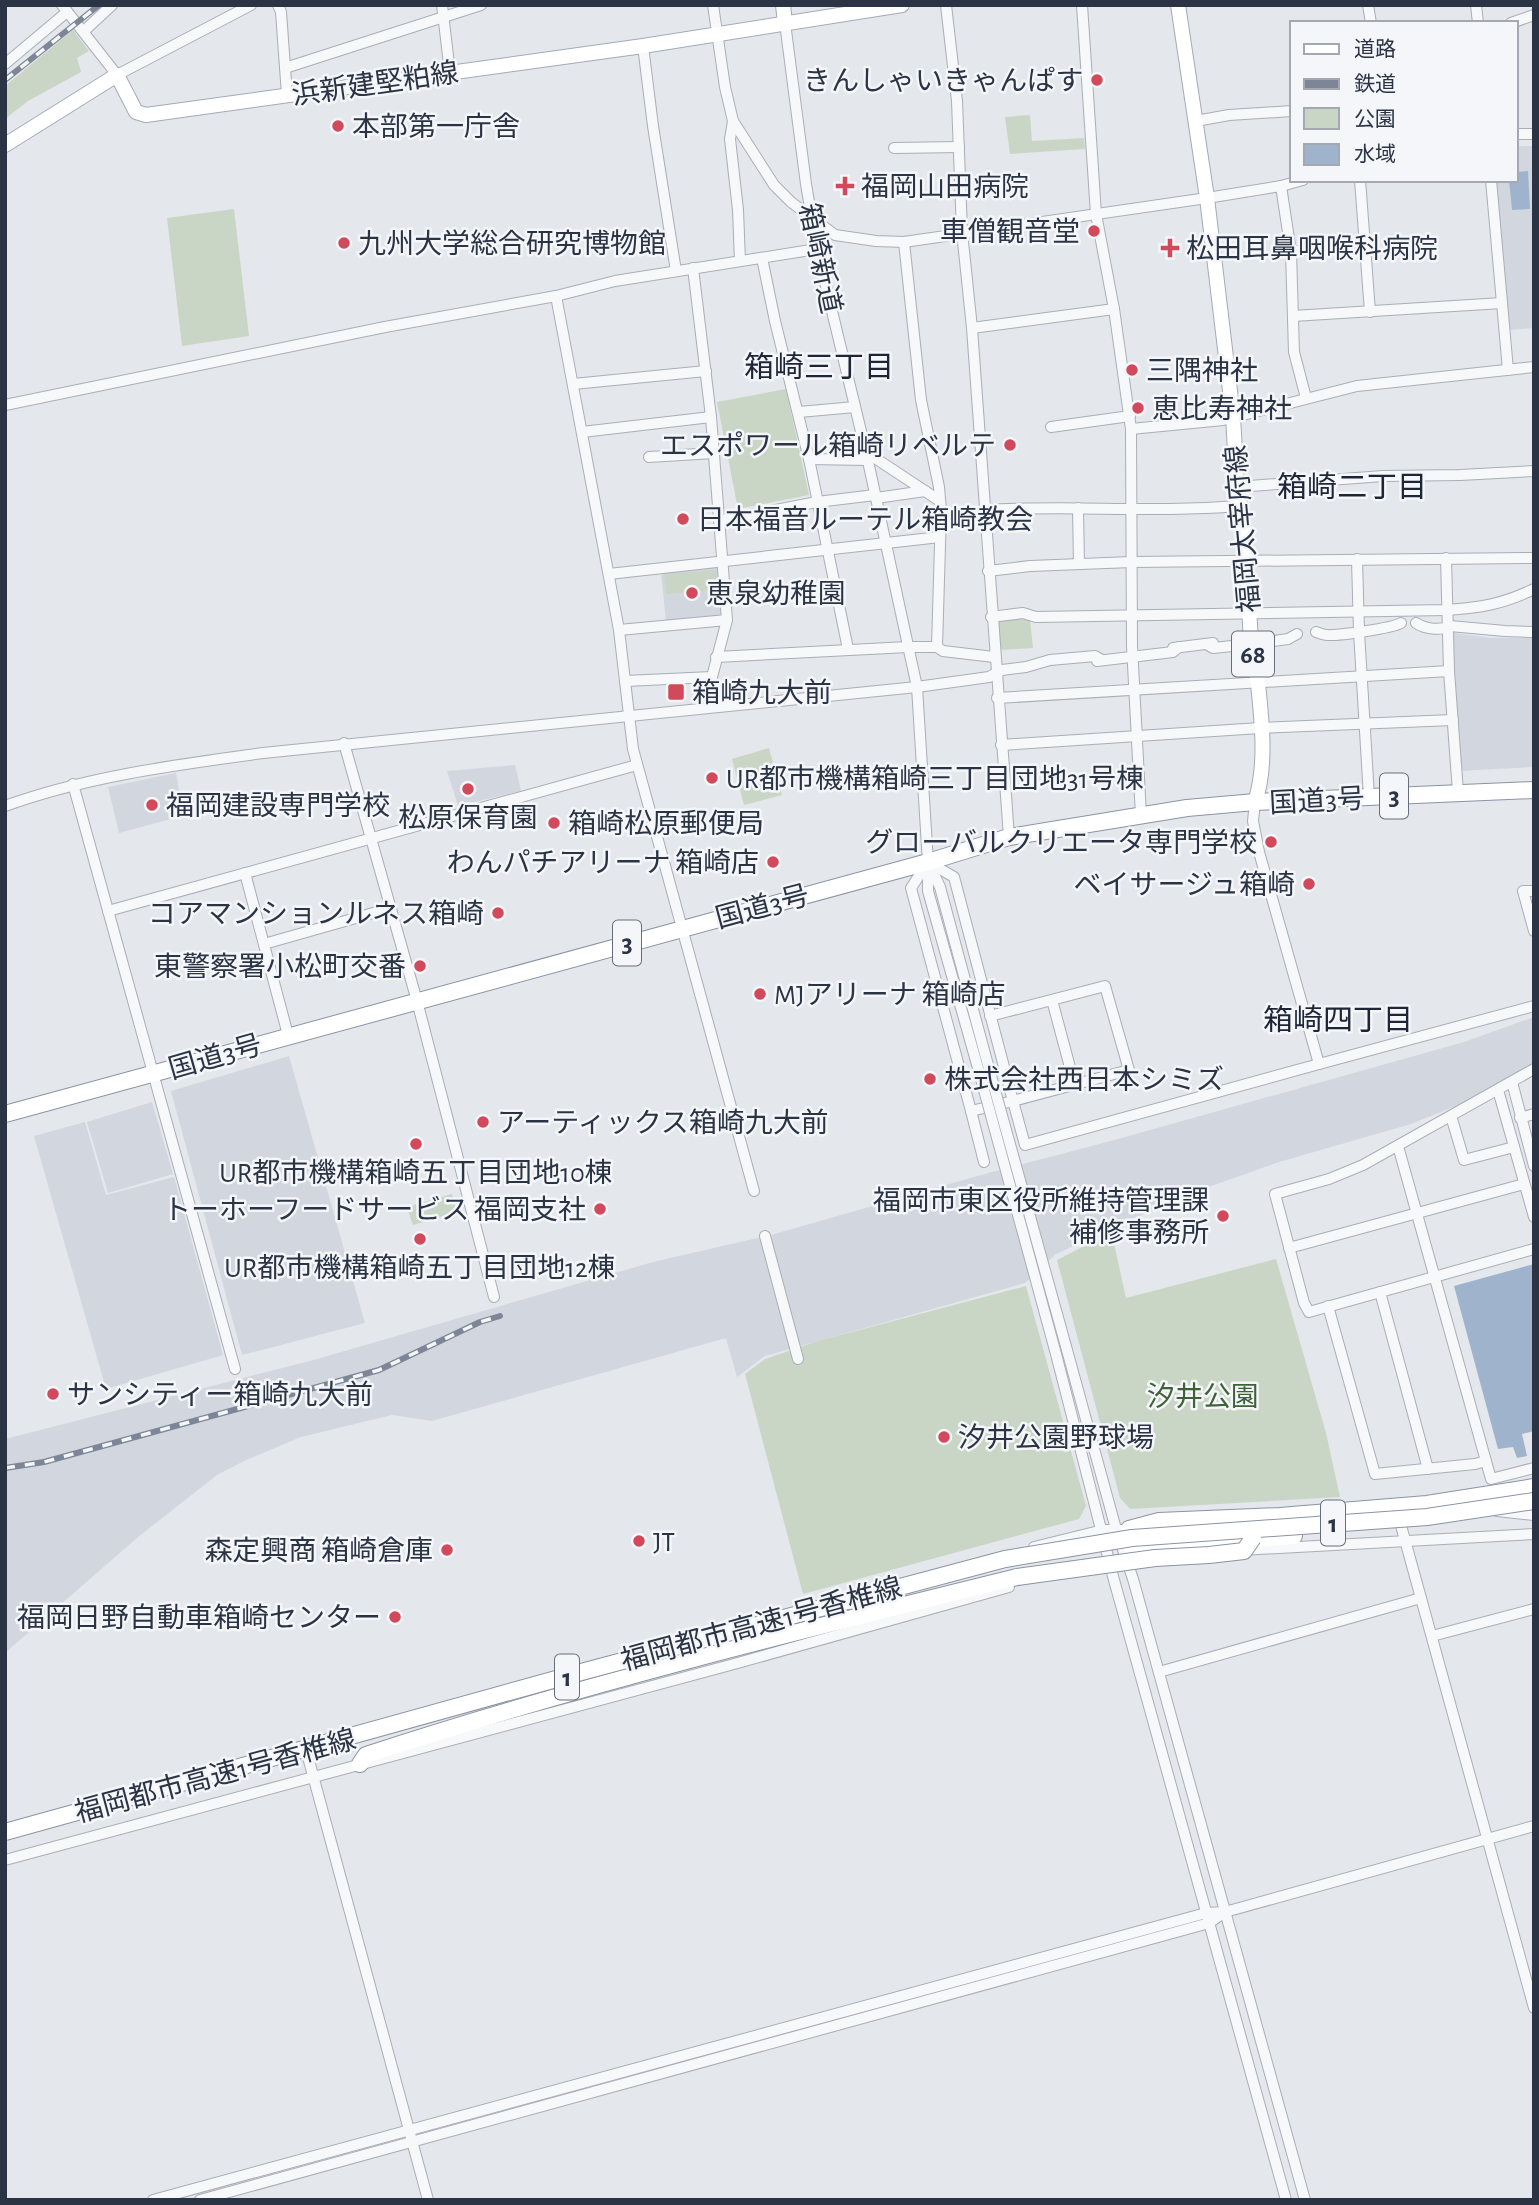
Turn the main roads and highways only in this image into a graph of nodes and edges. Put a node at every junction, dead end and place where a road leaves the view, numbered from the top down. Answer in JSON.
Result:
{"nodes":[{"id":1,"x":783,"y":5,"type":"edge"},
{"id":2,"x":902,"y":5,"type":"edge"},
{"id":3,"x":1178,"y":5,"type":"edge"},
{"id":4,"x":785,"y":23,"type":"junction"},
{"id":5,"x":5,"y":145,"type":"edge"},
{"id":6,"x":1534,"y":790,"type":"edge"},
{"id":7,"x":1255,"y":802,"type":"junction"},
{"id":8,"x":5,"y":1114,"type":"edge"},
{"id":9,"x":1534,"y":1487,"type":"edge"},
{"id":10,"x":1534,"y":1501,"type":"edge"},
{"id":11,"x":1534,"y":1512,"type":"edge"},
{"id":12,"x":1123,"y":1529,"type":"road end"},
{"id":13,"x":1253,"y":1538,"type":"junction"},
{"id":14,"x":360,"y":1764,"type":"road end"},
{"id":15,"x":5,"y":1833,"type":"edge"}],
"edges":[{"from":1,"to":4,"type":"main road"},
{"from":2,"to":4,"type":"main road","name":"浜新建堅粕線"},
{"from":3,"to":7,"type":"main road","name":"福岡太宰府線","number":"68"},
{"from":4,"to":5,"type":"main road","name":"浜新建堅粕線"},
{"from":6,"to":7,"type":"highway","name":"国道3号","number":"3"},
{"from":7,"to":8,"type":"highway","name":"国道3号","number":"3"},
{"from":9,"to":12,"type":"highway"},
{"from":10,"to":15,"type":"highway","name":"福岡都市高速1号香椎線","number":"1","bridge":true},
{"from":11,"to":13,"type":"highway","name":"福岡都市高速1号香椎線","number":"1"},
{"from":13,"to":14,"type":"highway","bridge":true},
{"from":13,"to":15,"type":"highway","name":"福岡都市高速1号香椎線","number":"1","bridge":true}]}
